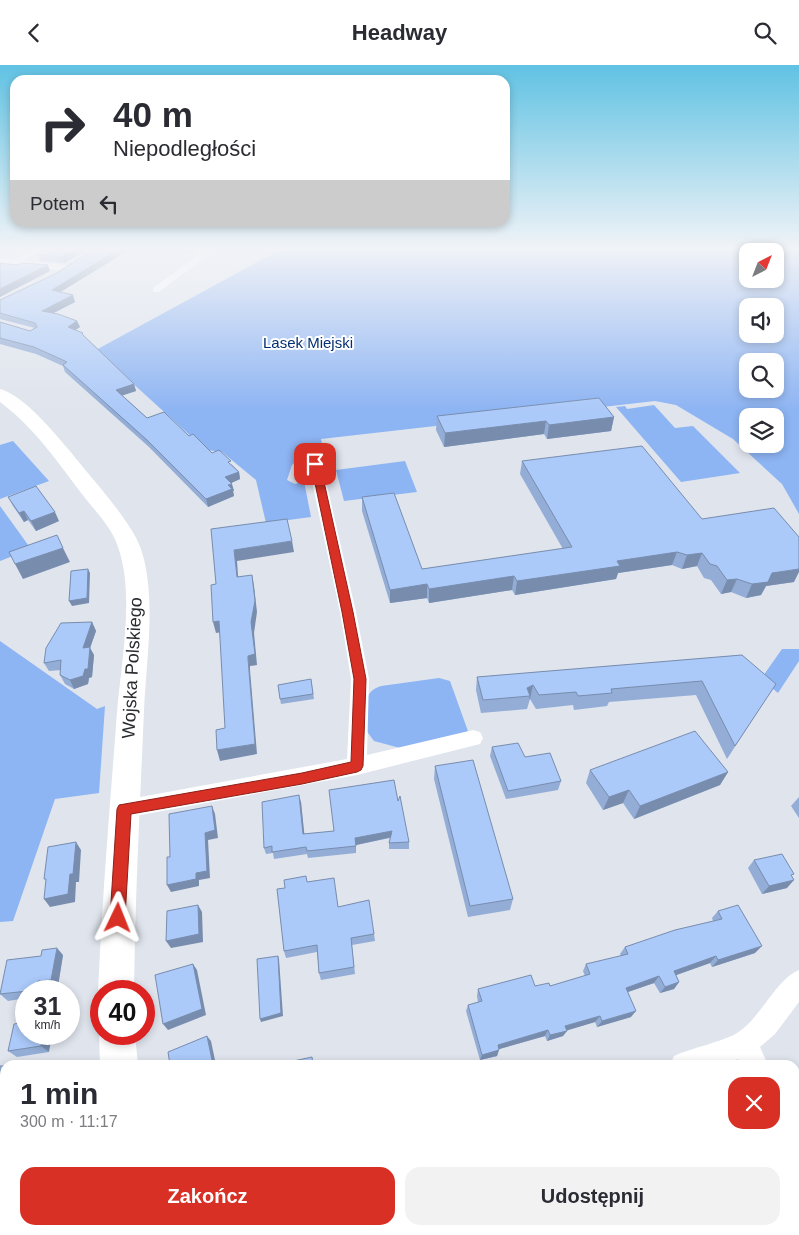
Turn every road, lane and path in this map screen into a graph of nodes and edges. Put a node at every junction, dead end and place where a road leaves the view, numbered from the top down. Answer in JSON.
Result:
{"nodes":[{"id":1,"x":0,"y":394,"type":"edge"},
{"id":2,"x":314,"y":459,"type":"dead end"},
{"id":3,"x":473,"y":738,"type":"dead end"},
{"id":4,"x":357,"y":766,"type":"junction"},
{"id":5,"x":124,"y":809,"type":"junction"},
{"id":6,"x":116,"y":980,"type":"edge"},
{"id":7,"x":799,"y":982,"type":"edge"},
{"id":8,"x":118,"y":1045,"type":"edge"},
{"id":9,"x":750,"y":1054,"type":"edge"},
{"id":10,"x":119,"y":1060,"type":"edge"},
{"id":11,"x":713,"y":1060,"type":"edge"}],
"edges":[{"from":1,"to":5,"type":"street","name":"Wojska Polskiego"},
{"from":2,"to":4,"type":"street"},
{"from":3,"to":4,"type":"street"},
{"from":4,"to":5,"type":"street"},
{"from":5,"to":6,"type":"street","name":"Wojska Polskiego"},
{"from":7,"to":9,"type":"street"},
{"from":8,"to":10,"type":"street"},
{"from":9,"to":11,"type":"street"}]}
